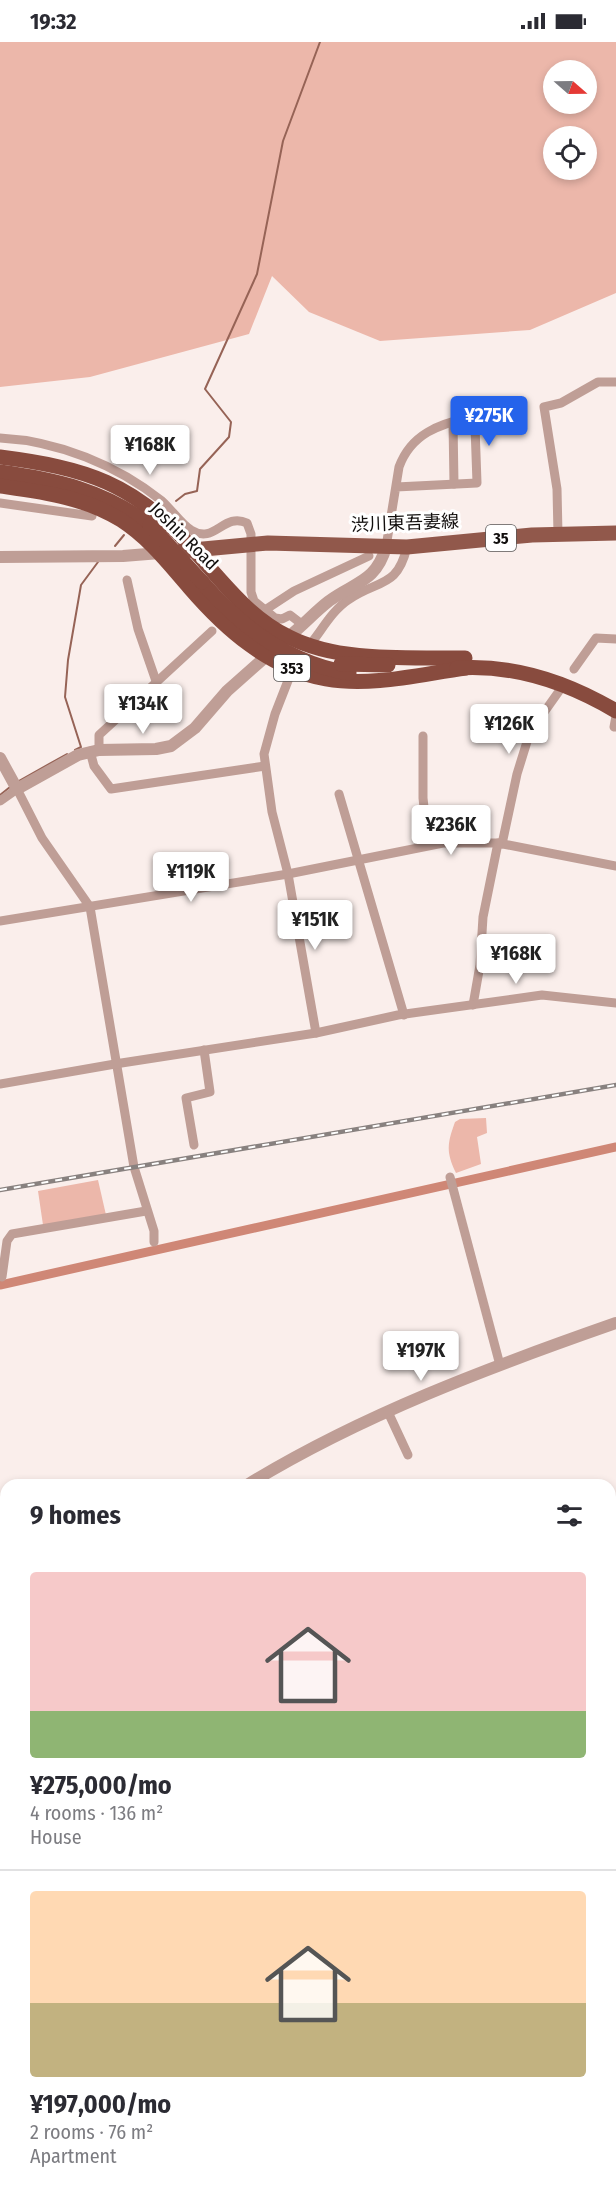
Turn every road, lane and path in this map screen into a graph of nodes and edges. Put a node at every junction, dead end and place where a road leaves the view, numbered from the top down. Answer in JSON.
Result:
{"nodes":[{"id":1,"x":616,"y":382,"type":"edge"},
{"id":2,"x":453,"y":422,"type":"junction"},
{"id":3,"x":0,"y":438,"type":"edge"},
{"id":4,"x":12,"y":439,"type":"junction"},
{"id":5,"x":5,"y":454,"type":"edge"},
{"id":6,"x":0,"y":472,"type":"edge"},
{"id":7,"x":454,"y":484,"type":"junction"},
{"id":8,"x":396,"y":487,"type":"junction"},
{"id":9,"x":2,"y":488,"type":"edge"},
{"id":10,"x":1,"y":503,"type":"edge"},
{"id":11,"x":92,"y":516,"type":"dead end"},
{"id":12,"x":616,"y":533,"type":"edge"},
{"id":13,"x":558,"y":534,"type":"junction"},
{"id":14,"x":251,"y":544,"type":"junction"},
{"id":15,"x":386,"y":547,"type":"junction"},
{"id":16,"x":407,"y":547,"type":"junction"},
{"id":17,"x":194,"y":550,"type":"junction"},
{"id":18,"x":160,"y":553,"type":"junction"},
{"id":19,"x":369,"y":556,"type":"dead end"},
{"id":20,"x":0,"y":557,"type":"edge"},
{"id":21,"x":127,"y":580,"type":"dead end"},
{"id":22,"x":265,"y":610,"type":"junction"},
{"id":23,"x":298,"y":629,"type":"joint"},
{"id":24,"x":212,"y":631,"type":"dead end"},
{"id":25,"x":616,"y":639,"type":"edge"},
{"id":26,"x":312,"y":642,"type":"dead end"},
{"id":27,"x":262,"y":660,"type":"dead end"},
{"id":28,"x":466,"y":663,"type":"junction"},
{"id":29,"x":574,"y":669,"type":"dead end"},
{"id":30,"x":291,"y":673,"type":"dead end"},
{"id":31,"x":156,"y":681,"type":"junction"},
{"id":32,"x":562,"y":687,"type":"dead end"},
{"id":33,"x":616,"y":704,"type":"edge"},
{"id":34,"x":616,"y":713,"type":"edge"},
{"id":35,"x":616,"y":727,"type":"edge"},
{"id":36,"x":423,"y":736,"type":"dead end"},
{"id":37,"x":94,"y":751,"type":"junction"},
{"id":38,"x":0,"y":758,"type":"edge"},
{"id":39,"x":264,"y":766,"type":"junction"},
{"id":40,"x":15,"y":786,"type":"junction"},
{"id":41,"x":339,"y":794,"type":"dead end"},
{"id":42,"x":0,"y":801,"type":"edge"},
{"id":43,"x":500,"y":844,"type":"junction"},
{"id":44,"x":428,"y":845,"type":"junction"},
{"id":45,"x":358,"y":861,"type":"junction"},
{"id":46,"x":616,"y":866,"type":"edge"},
{"id":47,"x":288,"y":874,"type":"junction"},
{"id":48,"x":90,"y":907,"type":"junction"},
{"id":49,"x":0,"y":921,"type":"edge"},
{"id":50,"x":616,"y":1003,"type":"edge"},
{"id":51,"x":473,"y":1005,"type":"junction"},
{"id":52,"x":404,"y":1015,"type":"junction"},
{"id":53,"x":316,"y":1033,"type":"junction"},
{"id":54,"x":204,"y":1050,"type":"junction"},
{"id":55,"x":115,"y":1064,"type":"junction"},
{"id":56,"x":0,"y":1084,"type":"edge"},
{"id":57,"x":210,"y":1092,"type":"junction"},
{"id":58,"x":212,"y":1102,"type":"dead end"},
{"id":59,"x":194,"y":1145,"type":"dead end"},
{"id":60,"x":450,"y":1177,"type":"dead end"},
{"id":61,"x":146,"y":1211,"type":"junction"},
{"id":62,"x":154,"y":1242,"type":"dead end"},
{"id":63,"x":2,"y":1276,"type":"dead end"},
{"id":64,"x":616,"y":1323,"type":"edge"},
{"id":65,"x":500,"y":1365,"type":"junction"},
{"id":66,"x":388,"y":1412,"type":"junction"},
{"id":67,"x":408,"y":1455,"type":"dead end"},
{"id":68,"x":258,"y":1479,"type":"edge"}],
"edges":[{"from":1,"to":13,"type":"street"},
{"from":2,"to":7,"type":"street"},
{"from":2,"to":7,"type":"street"},
{"from":2,"to":8,"type":"street"},
{"from":3,"to":4,"type":"street"},
{"from":4,"to":5,"type":"street"},
{"from":4,"to":14,"type":"street"},
{"from":5,"to":17,"type":"highway"},
{"from":6,"to":28,"type":"highway","name":"Joshin Road","number":"353","bridge":true},
{"from":7,"to":8,"type":"street"},
{"from":8,"to":15,"type":"street"},
{"from":9,"to":10,"type":"street"},
{"from":9,"to":18,"type":"highway"},
{"from":10,"to":11,"type":"street"},
{"from":12,"to":13,"type":"main road","name":"渋川東吾妻線","number":"35"},
{"from":13,"to":16,"type":"main road","name":"渋川東吾妻線","number":"35"},
{"from":14,"to":15,"type":"main road","name":"渋川東吾妻線","number":"35"},
{"from":14,"to":17,"type":"main road","name":"渋川東吾妻線","number":"35"},
{"from":14,"to":22,"type":"street"},
{"from":15,"to":16,"type":"main road","name":"渋川東吾妻線","number":"35"},
{"from":15,"to":23,"type":"street"},
{"from":16,"to":26,"type":"street"},
{"from":17,"to":18,"type":"main road","name":"渋川東吾妻線","number":"35"},
{"from":17,"to":28,"type":"highway","number":"353"},
{"from":18,"to":20,"type":"street"},
{"from":18,"to":28,"type":"highway","number":"353"},
{"from":19,"to":22,"type":"street"},
{"from":21,"to":31,"type":"street"},
{"from":22,"to":23,"type":"street"},
{"from":24,"to":31,"type":"street"},
{"from":25,"to":29,"type":"street"},
{"from":27,"to":37,"type":"street"},
{"from":28,"to":33,"type":"highway","name":"Joshin Road","number":"353"},
{"from":28,"to":34,"type":"highway","name":"Joshin Road","number":"353"},
{"from":30,"to":39,"type":"street"},
{"from":31,"to":37,"type":"street"},
{"from":32,"to":43,"type":"street"},
{"from":34,"to":35,"type":"street"},
{"from":36,"to":44,"type":"street"},
{"from":37,"to":39,"type":"street"},
{"from":37,"to":40,"type":"street"},
{"from":38,"to":40,"type":"street"},
{"from":39,"to":47,"type":"street"},
{"from":40,"to":42,"type":"street"},
{"from":40,"to":48,"type":"street"},
{"from":41,"to":45,"type":"street"},
{"from":43,"to":44,"type":"street"},
{"from":43,"to":46,"type":"street"},
{"from":43,"to":51,"type":"street"},
{"from":44,"to":45,"type":"street"},
{"from":45,"to":47,"type":"street"},
{"from":45,"to":52,"type":"street"},
{"from":47,"to":48,"type":"street"},
{"from":47,"to":53,"type":"street"},
{"from":48,"to":49,"type":"street"},
{"from":48,"to":55,"type":"street"},
{"from":50,"to":51,"type":"street"},
{"from":51,"to":52,"type":"street"},
{"from":52,"to":53,"type":"street"},
{"from":53,"to":54,"type":"street"},
{"from":54,"to":55,"type":"street"},
{"from":54,"to":57,"type":"street"},
{"from":55,"to":56,"type":"street"},
{"from":55,"to":61,"type":"street"},
{"from":57,"to":58,"type":"street"},
{"from":57,"to":59,"type":"street"},
{"from":60,"to":65,"type":"street"},
{"from":61,"to":62,"type":"street"},
{"from":61,"to":63,"type":"street"},
{"from":64,"to":65,"type":"street"},
{"from":65,"to":66,"type":"street"},
{"from":66,"to":67,"type":"street"},
{"from":66,"to":68,"type":"street"}]}
